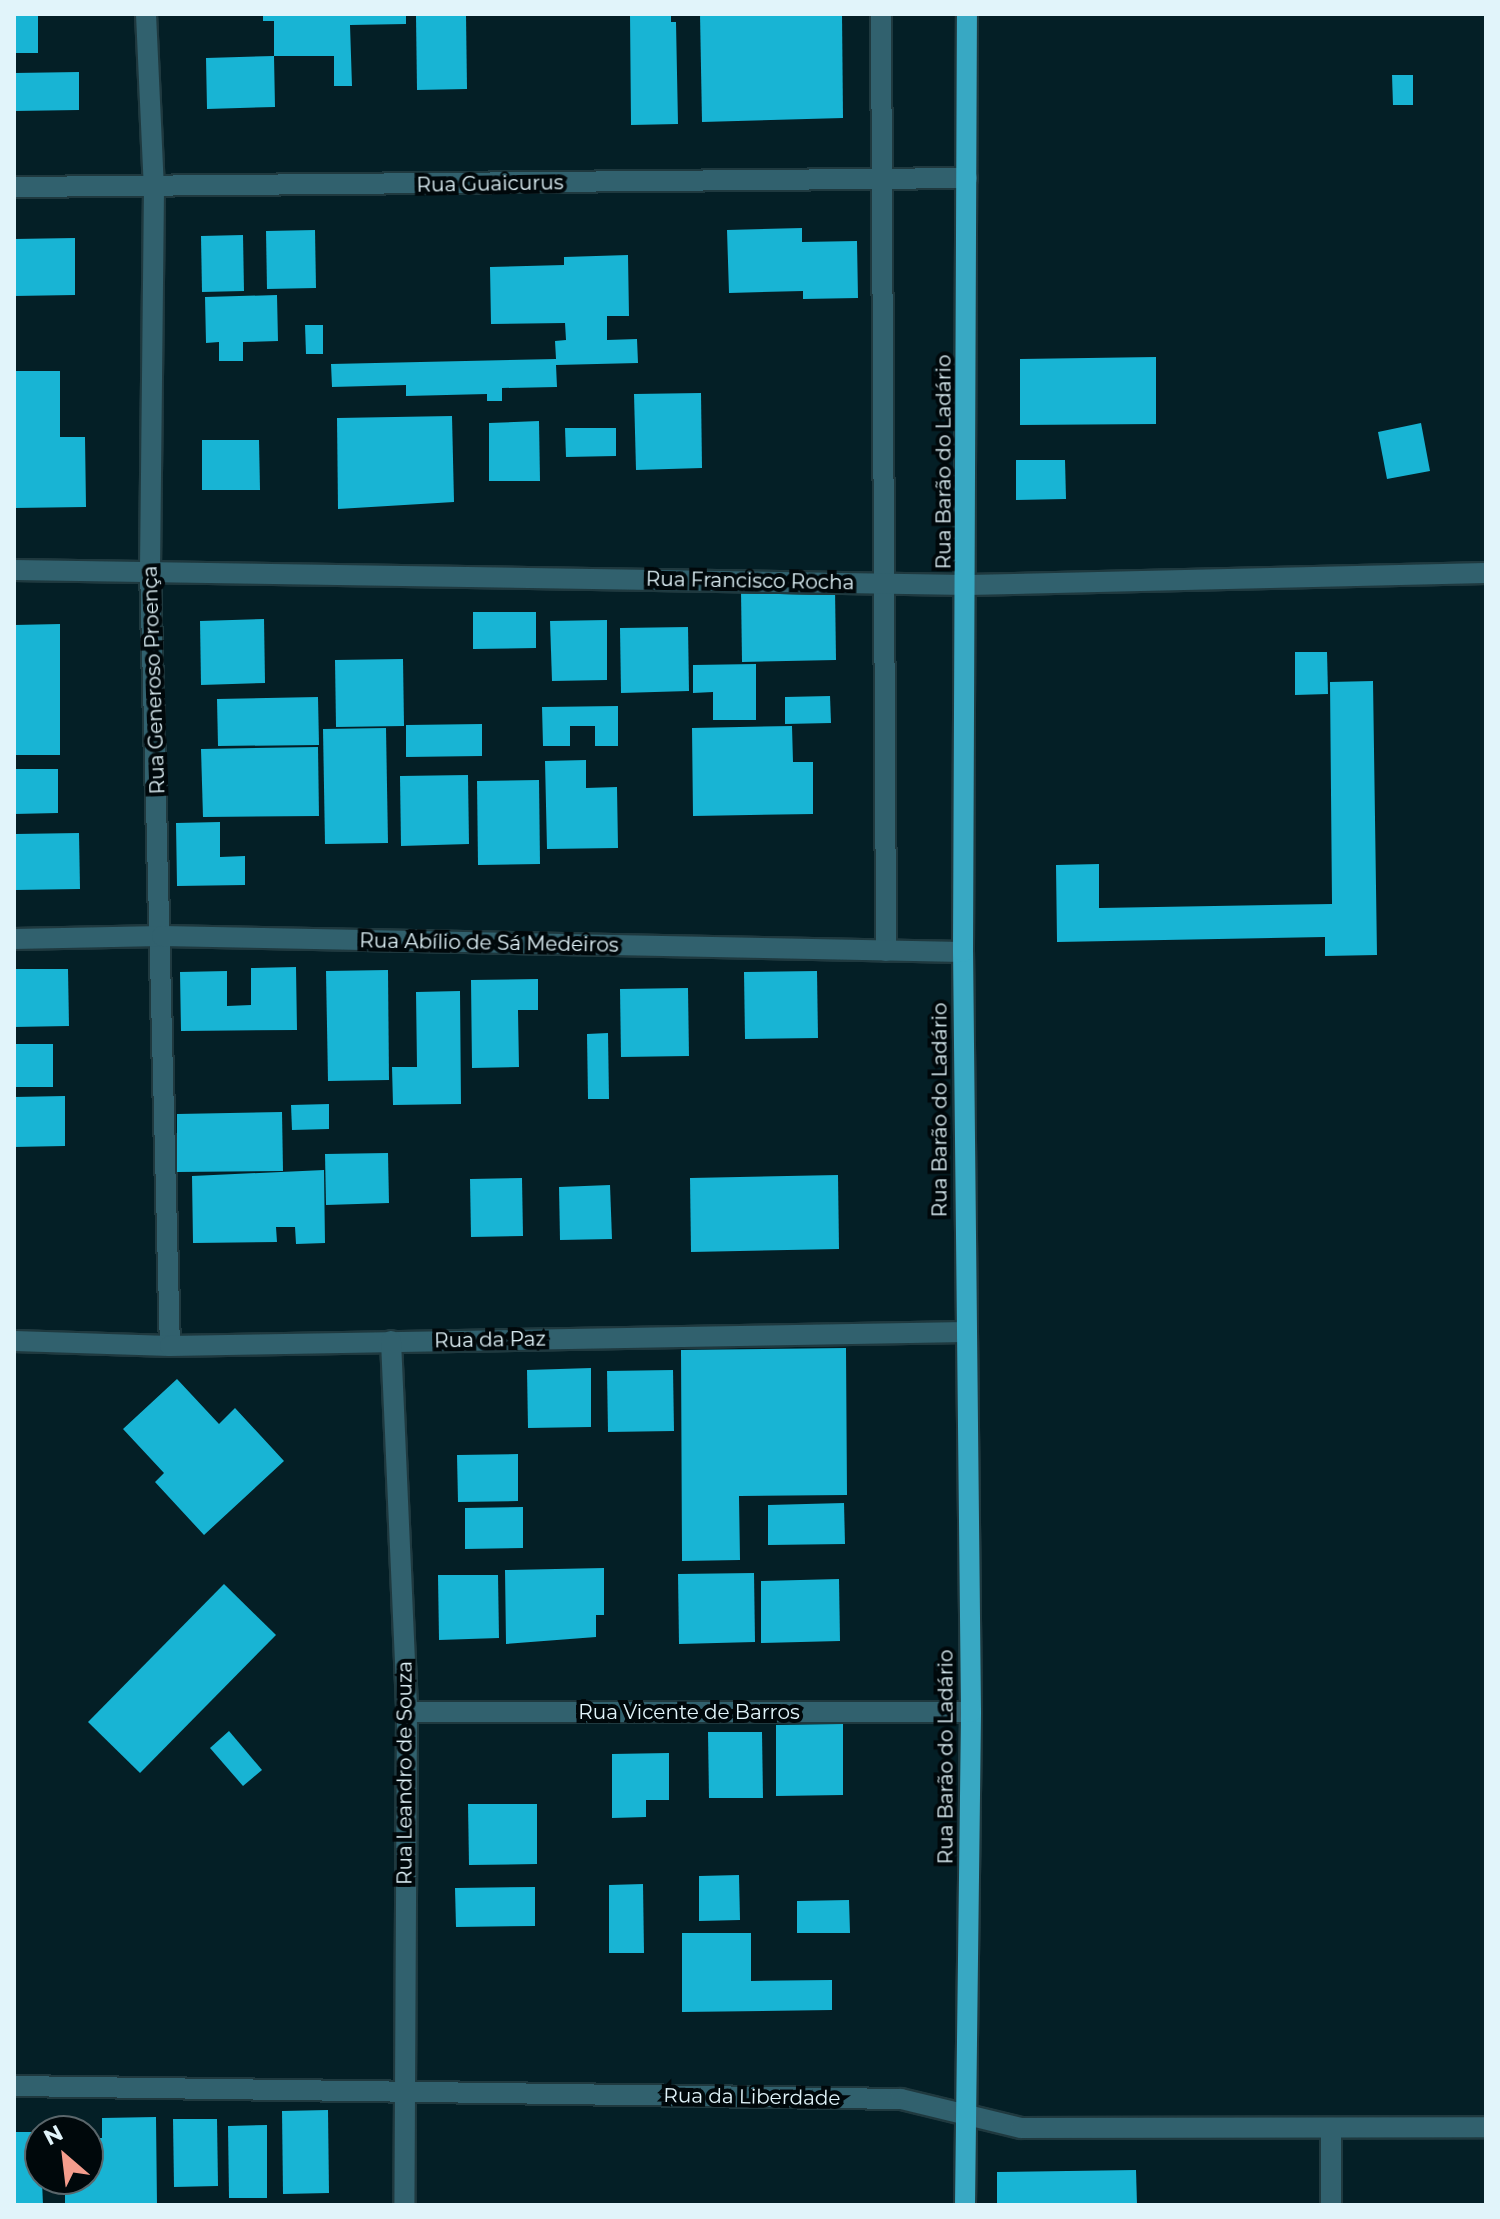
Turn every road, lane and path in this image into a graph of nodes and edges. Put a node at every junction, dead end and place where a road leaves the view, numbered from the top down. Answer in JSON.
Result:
{"nodes":[{"id":1,"x":146,"y":14,"type":"edge"},
{"id":2,"x":881,"y":14,"type":"edge"},
{"id":3,"x":967,"y":14,"type":"edge"},
{"id":4,"x":967,"y":178,"type":"junction"},
{"id":5,"x":882,"y":179,"type":"junction"},
{"id":6,"x":14,"y":187,"type":"edge"},
{"id":7,"x":154,"y":188,"type":"junction"},
{"id":8,"x":150,"y":569,"type":"junction"},
{"id":9,"x":14,"y":570,"type":"edge"},
{"id":10,"x":1486,"y":573,"type":"edge"},
{"id":11,"x":884,"y":583,"type":"junction"},
{"id":12,"x":968,"y":585,"type":"junction"},
{"id":13,"x":162,"y":936,"type":"junction"},
{"id":14,"x":14,"y":939,"type":"edge"},
{"id":15,"x":886,"y":951,"type":"junction"},
{"id":16,"x":963,"y":952,"type":"junction"},
{"id":17,"x":966,"y":1332,"type":"junction"},
{"id":18,"x":14,"y":1341,"type":"edge"},
{"id":19,"x":391,"y":1341,"type":"junction"},
{"id":20,"x":170,"y":1346,"type":"junction"},
{"id":21,"x":407,"y":1712,"type":"junction"},
{"id":22,"x":971,"y":1712,"type":"junction"},
{"id":23,"x":14,"y":2086,"type":"edge"},
{"id":24,"x":404,"y":2093,"type":"junction"},
{"id":25,"x":967,"y":2117,"type":"junction"},
{"id":26,"x":1486,"y":2127,"type":"edge"},
{"id":27,"x":1331,"y":2130,"type":"junction"},
{"id":28,"x":404,"y":2205,"type":"edge"},
{"id":29,"x":965,"y":2205,"type":"edge"},
{"id":30,"x":1331,"y":2205,"type":"edge"}],
"edges":[{"from":1,"to":7,"type":"street","name":"Rua Generoso Proença"},
{"from":2,"to":5,"type":"street"},
{"from":3,"to":4,"type":"main road","name":"Rua Barão do Ladário"},
{"from":4,"to":5,"type":"street","name":"Rua Guaicurus"},
{"from":4,"to":12,"type":"main road","name":"Rua Barão do Ladário"},
{"from":5,"to":7,"type":"street","name":"Rua Guaicurus"},
{"from":5,"to":11,"type":"street"},
{"from":6,"to":7,"type":"street","name":"Rua Guaicurus"},
{"from":7,"to":8,"type":"street","name":"Rua Generoso Proença"},
{"from":8,"to":9,"type":"street","name":"Rua Francisco Rocha"},
{"from":8,"to":11,"type":"street","name":"Rua Francisco Rocha"},
{"from":8,"to":13,"type":"street","name":"Rua Generoso Proença"},
{"from":10,"to":12,"type":"street","name":"Rua Francisco Rocha"},
{"from":11,"to":12,"type":"street","name":"Rua Francisco Rocha"},
{"from":11,"to":15,"type":"street"},
{"from":12,"to":16,"type":"main road","name":"Rua Barão do Ladário"},
{"from":13,"to":14,"type":"street","name":"Rua Abílio de Sá Medeiros"},
{"from":13,"to":15,"type":"street","name":"Rua Abílio de Sá Medeiros"},
{"from":13,"to":20,"type":"street","name":"Rua Generoso Proença"},
{"from":15,"to":16,"type":"street","name":"Rua Abílio de Sá Medeiros"},
{"from":16,"to":17,"type":"main road","name":"Rua Barão do Ladário"},
{"from":17,"to":19,"type":"street","name":"Rua da Paz"},
{"from":17,"to":22,"type":"main road","name":"Rua Barão do Ladário"},
{"from":18,"to":20,"type":"street","name":"Rua da Paz"},
{"from":19,"to":20,"type":"street","name":"Rua da Paz"},
{"from":19,"to":21,"type":"street","name":"Rua Leandro de Souza"},
{"from":21,"to":22,"type":"street","name":"Rua Vicente de Barros"},
{"from":21,"to":24,"type":"street","name":"Rua Leandro de Souza"},
{"from":22,"to":25,"type":"main road","name":"Rua Barão do Ladário"},
{"from":23,"to":24,"type":"street","name":"Rua da Liberdade"},
{"from":24,"to":25,"type":"street","name":"Rua da Liberdade"},
{"from":24,"to":28,"type":"street","name":"Rua Leandro de Souza"},
{"from":25,"to":27,"type":"street","name":"Rua da Liberdade"},
{"from":25,"to":29,"type":"main road","name":"Rua Barão do Ladário"},
{"from":26,"to":27,"type":"street","name":"Rua da Liberdade"},
{"from":27,"to":30,"type":"street"}]}
